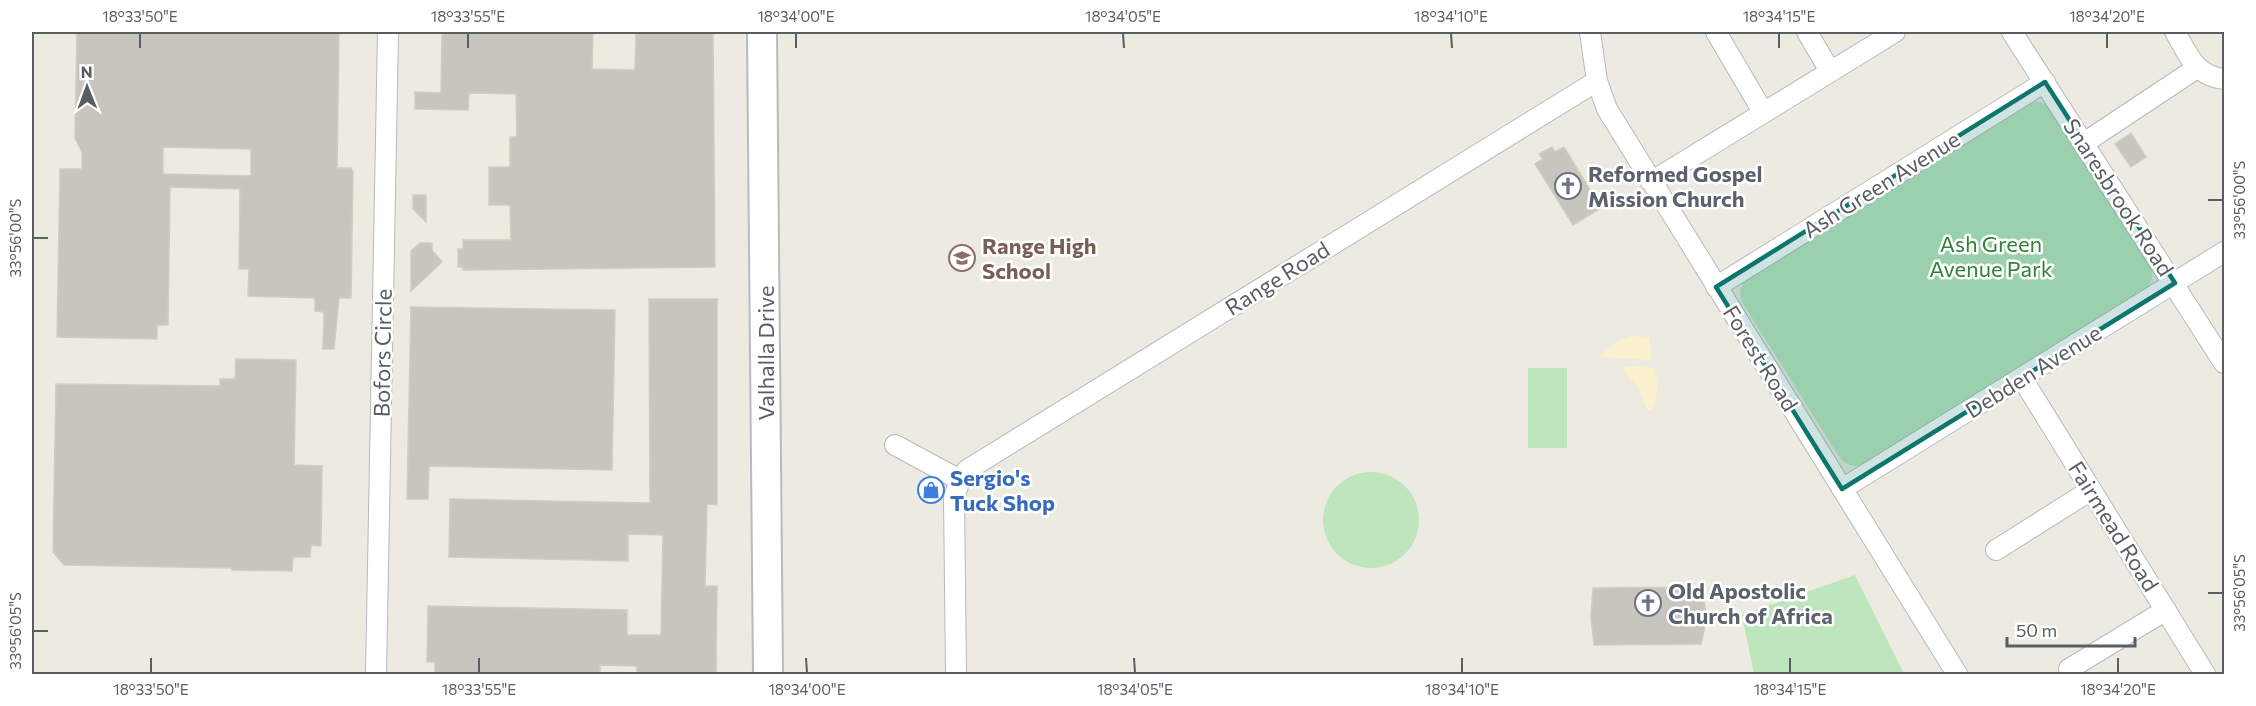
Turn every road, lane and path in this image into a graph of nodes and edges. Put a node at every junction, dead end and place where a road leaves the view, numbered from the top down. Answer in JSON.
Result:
{"nodes":[{"id":1,"x":388,"y":32,"type":"edge"},
{"id":2,"x":762,"y":32,"type":"edge"},
{"id":3,"x":1590,"y":32,"type":"edge"},
{"id":4,"x":1716,"y":32,"type":"edge"},
{"id":5,"x":1807,"y":32,"type":"edge"},
{"id":6,"x":1895,"y":32,"type":"edge"},
{"id":7,"x":2012,"y":32,"type":"edge"},
{"id":8,"x":2175,"y":32,"type":"edge"},
{"id":9,"x":2197,"y":69,"type":"junction"},
{"id":10,"x":1830,"y":71,"type":"junction"},
{"id":11,"x":2224,"y":79,"type":"edge"},
{"id":12,"x":1597,"y":81,"type":"junction"},
{"id":13,"x":2045,"y":82,"type":"junction"},
{"id":14,"x":1763,"y":112,"type":"junction"},
{"id":15,"x":2084,"y":143,"type":"junction"},
{"id":16,"x":1651,"y":182,"type":"junction"},
{"id":17,"x":2224,"y":252,"type":"edge"},
{"id":18,"x":2175,"y":283,"type":"junction"},
{"id":19,"x":1716,"y":287,"type":"junction"},
{"id":20,"x":2224,"y":363,"type":"edge"},
{"id":21,"x":2022,"y":378,"type":"junction"},
{"id":22,"x":895,"y":445,"type":"dead end"},
{"id":23,"x":960,"y":480,"type":"junction"},
{"id":24,"x":1842,"y":489,"type":"junction"},
{"id":25,"x":2091,"y":490,"type":"junction"},
{"id":26,"x":1996,"y":550,"type":"dead end"},
{"id":27,"x":2166,"y":610,"type":"junction"},
{"id":28,"x":2069,"y":669,"type":"dead end"},
{"id":29,"x":376,"y":675,"type":"edge"},
{"id":30,"x":768,"y":675,"type":"edge"},
{"id":31,"x":956,"y":675,"type":"edge"},
{"id":32,"x":1957,"y":675,"type":"edge"},
{"id":33,"x":2205,"y":675,"type":"edge"}],
"edges":[{"from":1,"to":29,"type":"street","name":"Bofors Circle"},
{"from":2,"to":30,"type":"main road","name":"Valhalla Drive"},
{"from":3,"to":12,"type":"street","name":"Forest Road"},
{"from":4,"to":14,"type":"street"},
{"from":5,"to":10,"type":"street"},
{"from":6,"to":10,"type":"street"},
{"from":7,"to":13,"type":"street","name":"Snaresbrook Road"},
{"from":8,"to":9,"type":"street"},
{"from":9,"to":11,"type":"street"},
{"from":9,"to":15,"type":"street"},
{"from":10,"to":14,"type":"street"},
{"from":12,"to":16,"type":"street","name":"Forest Road"},
{"from":12,"to":23,"type":"street","name":"Range Road"},
{"from":13,"to":15,"type":"street","name":"Snaresbrook Road"},
{"from":13,"to":19,"type":"street","name":"Ash Green Avenue"},
{"from":14,"to":16,"type":"street"},
{"from":15,"to":18,"type":"street","name":"Snaresbrook Road"},
{"from":16,"to":19,"type":"street","name":"Forest Road"},
{"from":17,"to":18,"type":"street","name":"Debden Avenue"},
{"from":18,"to":20,"type":"street","name":"Snaresbrook Road"},
{"from":18,"to":21,"type":"street","name":"Debden Avenue"},
{"from":19,"to":24,"type":"street","name":"Forest Road"},
{"from":21,"to":24,"type":"street","name":"Debden Avenue"},
{"from":21,"to":25,"type":"street","name":"Fairmead Road"},
{"from":22,"to":23,"type":"street"},
{"from":23,"to":31,"type":"street"},
{"from":24,"to":32,"type":"street","name":"Forest Road"},
{"from":25,"to":26,"type":"street"},
{"from":25,"to":27,"type":"street","name":"Fairmead Road"},
{"from":27,"to":28,"type":"street"},
{"from":27,"to":33,"type":"street","name":"Fairmead Road"}]}
